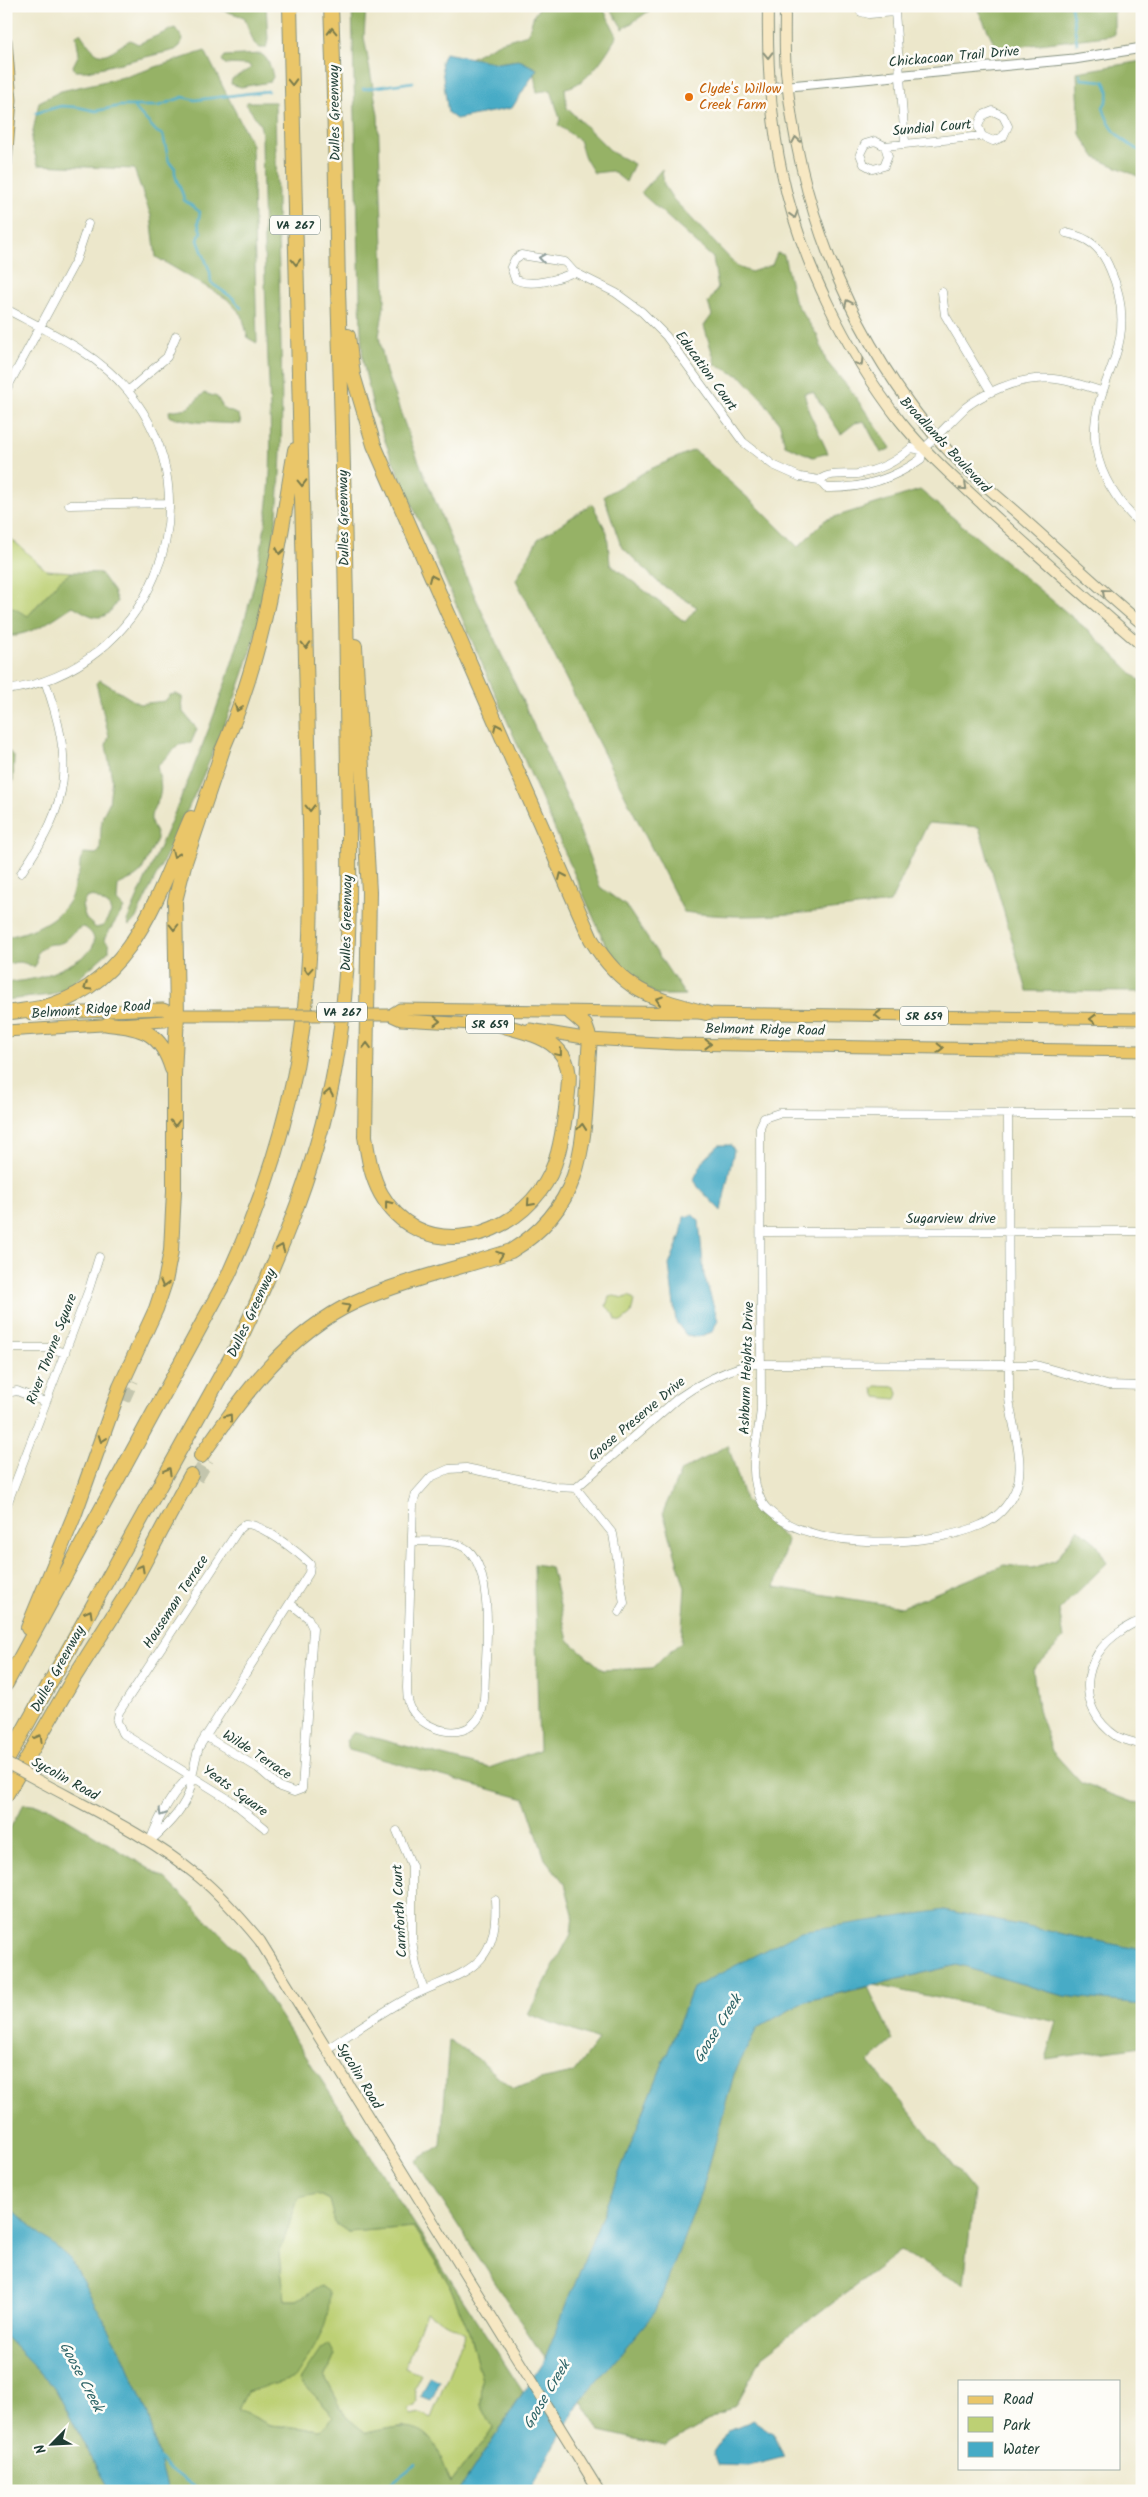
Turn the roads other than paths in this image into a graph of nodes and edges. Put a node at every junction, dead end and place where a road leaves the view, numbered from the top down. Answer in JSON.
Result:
{"nodes":[{"id":1,"x":289,"y":6,"type":"edge"},
{"id":2,"x":331,"y":6,"type":"edge"},
{"id":3,"x":768,"y":6,"type":"edge"},
{"id":4,"x":785,"y":6,"type":"edge"},
{"id":5,"x":858,"y":6,"type":"edge"},
{"id":6,"x":895,"y":9,"type":"edge"},
{"id":7,"x":6,"y":41,"type":"edge"},
{"id":8,"x":1142,"y":48,"type":"edge"},
{"id":9,"x":900,"y":76,"type":"junction"},
{"id":10,"x":788,"y":86,"type":"junction"},
{"id":11,"x":769,"y":88,"type":"junction"},
{"id":12,"x":982,"y":136,"type":"dead end"},
{"id":13,"x":905,"y":142,"type":"junction"},
{"id":14,"x":885,"y":146,"type":"dead end"},
{"id":15,"x":6,"y":164,"type":"edge"},
{"id":16,"x":336,"y":185,"type":"junction"},
{"id":17,"x":88,"y":224,"type":"dead end"},
{"id":18,"x":1066,"y":233,"type":"dead end"},
{"id":19,"x":574,"y":272,"type":"junction"},
{"id":20,"x":942,"y":292,"type":"dead end"},
{"id":21,"x":6,"y":309,"type":"edge"},
{"id":22,"x":40,"y":327,"type":"junction"},
{"id":23,"x":176,"y":336,"type":"dead end"},
{"id":24,"x":6,"y":390,"type":"edge"},
{"id":25,"x":128,"y":391,"type":"junction"},
{"id":26,"x":1101,"y":391,"type":"junction"},
{"id":27,"x":991,"y":392,"type":"junction"},
{"id":28,"x":300,"y":417,"type":"junction"},
{"id":29,"x":936,"y":437,"type":"junction"},
{"id":30,"x":923,"y":449,"type":"junction"},
{"id":31,"x":818,"y":480,"type":"junction"},
{"id":32,"x":169,"y":503,"type":"junction"},
{"id":33,"x":69,"y":505,"type":"dead end"},
{"id":34,"x":1142,"y":526,"type":"edge"},
{"id":35,"x":346,"y":587,"type":"junction"},
{"id":36,"x":1142,"y":624,"type":"edge"},
{"id":37,"x":1142,"y":646,"type":"edge"},
{"id":38,"x":45,"y":681,"type":"junction"},
{"id":39,"x":6,"y":690,"type":"edge"},
{"id":40,"x":224,"y":746,"type":"junction"},
{"id":41,"x":21,"y":873,"type":"dead end"},
{"id":42,"x":571,"y":1013,"type":"junction"},
{"id":43,"x":706,"y":1013,"type":"junction"},
{"id":44,"x":6,"y":1014,"type":"edge"},
{"id":45,"x":177,"y":1015,"type":"junction"},
{"id":46,"x":390,"y":1015,"type":"junction"},
{"id":47,"x":1142,"y":1019,"type":"edge"},
{"id":48,"x":108,"y":1024,"type":"junction"},
{"id":49,"x":501,"y":1025,"type":"junction"},
{"id":50,"x":6,"y":1031,"type":"edge"},
{"id":51,"x":590,"y":1039,"type":"junction"},
{"id":52,"x":1142,"y":1051,"type":"edge"},
{"id":53,"x":174,"y":1074,"type":"junction"},
{"id":54,"x":1008,"y":1114,"type":"junction"},
{"id":55,"x":1142,"y":1114,"type":"edge"},
{"id":56,"x":1008,"y":1231,"type":"junction"},
{"id":57,"x":1142,"y":1231,"type":"edge"},
{"id":58,"x":761,"y":1232,"type":"junction"},
{"id":59,"x":99,"y":1257,"type":"dead end"},
{"id":60,"x":140,"y":1345,"type":"junction"},
{"id":61,"x":6,"y":1348,"type":"edge"},
{"id":62,"x":65,"y":1353,"type":"junction"},
{"id":63,"x":761,"y":1364,"type":"junction"},
{"id":64,"x":1008,"y":1365,"type":"junction"},
{"id":65,"x":132,"y":1380,"type":"tunnel mouth"},
{"id":66,"x":1142,"y":1386,"type":"edge"},
{"id":67,"x":6,"y":1393,"type":"edge"},
{"id":68,"x":123,"y":1400,"type":"tunnel mouth"},
{"id":69,"x":45,"y":1402,"type":"junction"},
{"id":70,"x":111,"y":1413,"type":"junction"},
{"id":71,"x":204,"y":1458,"type":"tunnel mouth"},
{"id":72,"x":193,"y":1477,"type":"tunnel mouth"},
{"id":73,"x":576,"y":1488,"type":"junction"},
{"id":74,"x":6,"y":1507,"type":"edge"},
{"id":75,"x":412,"y":1541,"type":"junction"},
{"id":76,"x":291,"y":1604,"type":"junction"},
{"id":77,"x":619,"y":1612,"type":"dead end"},
{"id":78,"x":1142,"y":1621,"type":"edge"},
{"id":79,"x":7,"y":1683,"type":"edge"},
{"id":80,"x":205,"y":1736,"type":"junction"},
{"id":81,"x":1142,"y":1745,"type":"edge"},
{"id":82,"x":6,"y":1763,"type":"edge"},
{"id":83,"x":191,"y":1775,"type":"junction"},
{"id":84,"x":6,"y":1795,"type":"edge"},
{"id":85,"x":264,"y":1828,"type":"dead end"},
{"id":86,"x":397,"y":1831,"type":"dead end"},
{"id":87,"x":150,"y":1842,"type":"junction"},
{"id":88,"x":495,"y":1900,"type":"dead end"},
{"id":89,"x":424,"y":1990,"type":"junction"},
{"id":90,"x":327,"y":2049,"type":"junction"},
{"id":91,"x":599,"y":2491,"type":"edge"}],
"edges":[{"from":1,"to":28,"type":"highway","number":"VA 267","one_way":true},
{"from":16,"to":2,"type":"highway","name":"Dulles Greenway","number":"VA 267","one_way":true},
{"from":3,"to":11,"type":"main road","name":"Broadlands Boulevard","one_way":true},
{"from":4,"to":10,"type":"main road","name":"Broadlands Boulevard"},
{"from":5,"to":6,"type":"street"},
{"from":6,"to":9,"type":"street"},
{"from":7,"to":15,"type":"main road"},
{"from":8,"to":9,"type":"street","name":"Chickacoan Trail Drive"},
{"from":9,"to":10,"type":"street","name":"Chickacoan Trail Drive"},
{"from":9,"to":13,"type":"street"},
{"from":10,"to":11,"type":"street","name":"Chickacoan Trail Drive"},
{"from":29,"to":10,"type":"main road","name":"Broadlands Boulevard","one_way":true},
{"from":11,"to":30,"type":"main road","name":"Broadlands Boulevard","one_way":true},
{"from":12,"to":13,"type":"street","name":"Sundial Court"},
{"from":13,"to":14,"type":"street","name":"Sundial Court"},
{"from":16,"to":35,"type":"highway","name":"Dulles Greenway","number":"VA 267"},
{"from":43,"to":16,"type":"highway","one_way":true},
{"from":17,"to":22,"type":"street"},
{"from":18,"to":26,"type":"street"},
{"from":19,"to":19,"type":"street","name":"Education Court","one_way":true},
{"from":19,"to":31,"type":"street","name":"Education Court"},
{"from":20,"to":27,"type":"street"},
{"from":21,"to":22,"type":"street"},
{"from":22,"to":24,"type":"street"},
{"from":22,"to":25,"type":"street"},
{"from":23,"to":25,"type":"street"},
{"from":25,"to":32,"type":"street"},
{"from":26,"to":27,"type":"street"},
{"from":26,"to":34,"type":"street"},
{"from":27,"to":29,"type":"street"},
{"from":28,"to":40,"type":"highway","one_way":true},
{"from":28,"to":79,"type":"highway","number":"VA 267","one_way":true},
{"from":29,"to":30,"type":"street"},
{"from":36,"to":29,"type":"main road","name":"Broadlands Boulevard","one_way":true},
{"from":30,"to":31,"type":"street"},
{"from":30,"to":31,"type":"street","name":"Education Court"},
{"from":30,"to":37,"type":"main road","name":"Broadlands Boulevard","one_way":true},
{"from":32,"to":33,"type":"street"},
{"from":32,"to":38,"type":"street"},
{"from":49,"to":35,"type":"highway","one_way":true},
{"from":82,"to":35,"type":"highway","name":"Dulles Greenway","number":"VA 267","one_way":true},
{"from":38,"to":39,"type":"street"},
{"from":38,"to":41,"type":"street"},
{"from":40,"to":44,"type":"highway","one_way":true},
{"from":40,"to":45,"type":"highway","one_way":true},
{"from":42,"to":43,"type":"main road","name":"Belmont Ridge Road","number":"SR 659"},
{"from":42,"to":46,"type":"main road","name":"Belmont Ridge Road","number":"SR 659"},
{"from":42,"to":51,"type":"highway"},
{"from":47,"to":43,"type":"main road","name":"Belmont Ridge Road","number":"SR 659","one_way":true},
{"from":44,"to":45,"type":"main road","name":"Belmont Ridge Road","number":"SR 659"},
{"from":45,"to":46,"type":"main road","name":"Belmont Ridge Road","number":"SR 659","bridge":true},
{"from":45,"to":48,"type":"main road","name":"Belmont Ridge Road","number":"SR 659"},
{"from":45,"to":53,"type":"highway"},
{"from":46,"to":49,"type":"main road","name":"Belmont Ridge Road","number":"SR 659","one_way":true},
{"from":48,"to":50,"type":"main road","name":"Belmont Ridge Road","number":"SR 659"},
{"from":48,"to":53,"type":"highway"},
{"from":49,"to":51,"type":"main road","name":"Belmont Ridge Road","number":"SR 659"},
{"from":51,"to":52,"type":"main road","name":"Belmont Ridge Road","number":"SR 659","one_way":true},
{"from":71,"to":51,"type":"highway","one_way":true},
{"from":53,"to":60,"type":"highway","one_way":true},
{"from":54,"to":55,"type":"street","name":"Ashburn Heights Drive"},
{"from":54,"to":56,"type":"street","name":"Ashburn Heights Drive"},
{"from":54,"to":58,"type":"street","name":"Ashburn Heights Drive"},
{"from":56,"to":57,"type":"street","name":"Sugarview drive"},
{"from":56,"to":58,"type":"street","name":"Sugarview drive"},
{"from":56,"to":64,"type":"street","name":"Ashburn Heights Drive"},
{"from":58,"to":63,"type":"street","name":"Ashburn Heights Drive"},
{"from":59,"to":62,"type":"street","name":"River Thorne Square"},
{"from":60,"to":65,"type":"highway"},
{"from":60,"to":70,"type":"highway"},
{"from":61,"to":62,"type":"street"},
{"from":62,"to":69,"type":"street","name":"River Thorne Square"},
{"from":63,"to":64,"type":"street","name":"Goose Preserve Drive"},
{"from":63,"to":64,"type":"street","name":"Ashburn Heights Drive"},
{"from":63,"to":73,"type":"street","name":"Goose Preserve Drive"},
{"from":64,"to":66,"type":"street","name":"Goose Preserve Drive"},
{"from":67,"to":69,"type":"street"},
{"from":68,"to":70,"type":"highway"},
{"from":69,"to":74,"type":"street","name":"River Thorne Square"},
{"from":70,"to":79,"type":"highway","one_way":true},
{"from":84,"to":72,"type":"highway","one_way":true},
{"from":73,"to":75,"type":"street"},
{"from":73,"to":77,"type":"street"},
{"from":75,"to":75,"type":"street"},
{"from":76,"to":80,"type":"street","name":"Houseman Terrace"},
{"from":76,"to":80,"type":"street","name":"Wilde Terrace"},
{"from":76,"to":83,"type":"street","name":"Houseman Terrace"},
{"from":78,"to":81,"type":"street"},
{"from":80,"to":83,"type":"street","name":"Houseman Terrace"},
{"from":82,"to":87,"type":"main road","name":"Sycolin Road","bridge":true},
{"from":83,"to":85,"type":"street","name":"Yeats Square"},
{"from":83,"to":87,"type":"street","name":"Houseman Terrace","one_way":true},
{"from":83,"to":87,"type":"street","name":"Houseman Terrace"},
{"from":86,"to":89,"type":"street","name":"Carnforth Court"},
{"from":87,"to":90,"type":"main road","name":"Sycolin Road"},
{"from":88,"to":89,"type":"street"},
{"from":89,"to":90,"type":"street"},
{"from":90,"to":91,"type":"main road","name":"Sycolin Road"}]}
